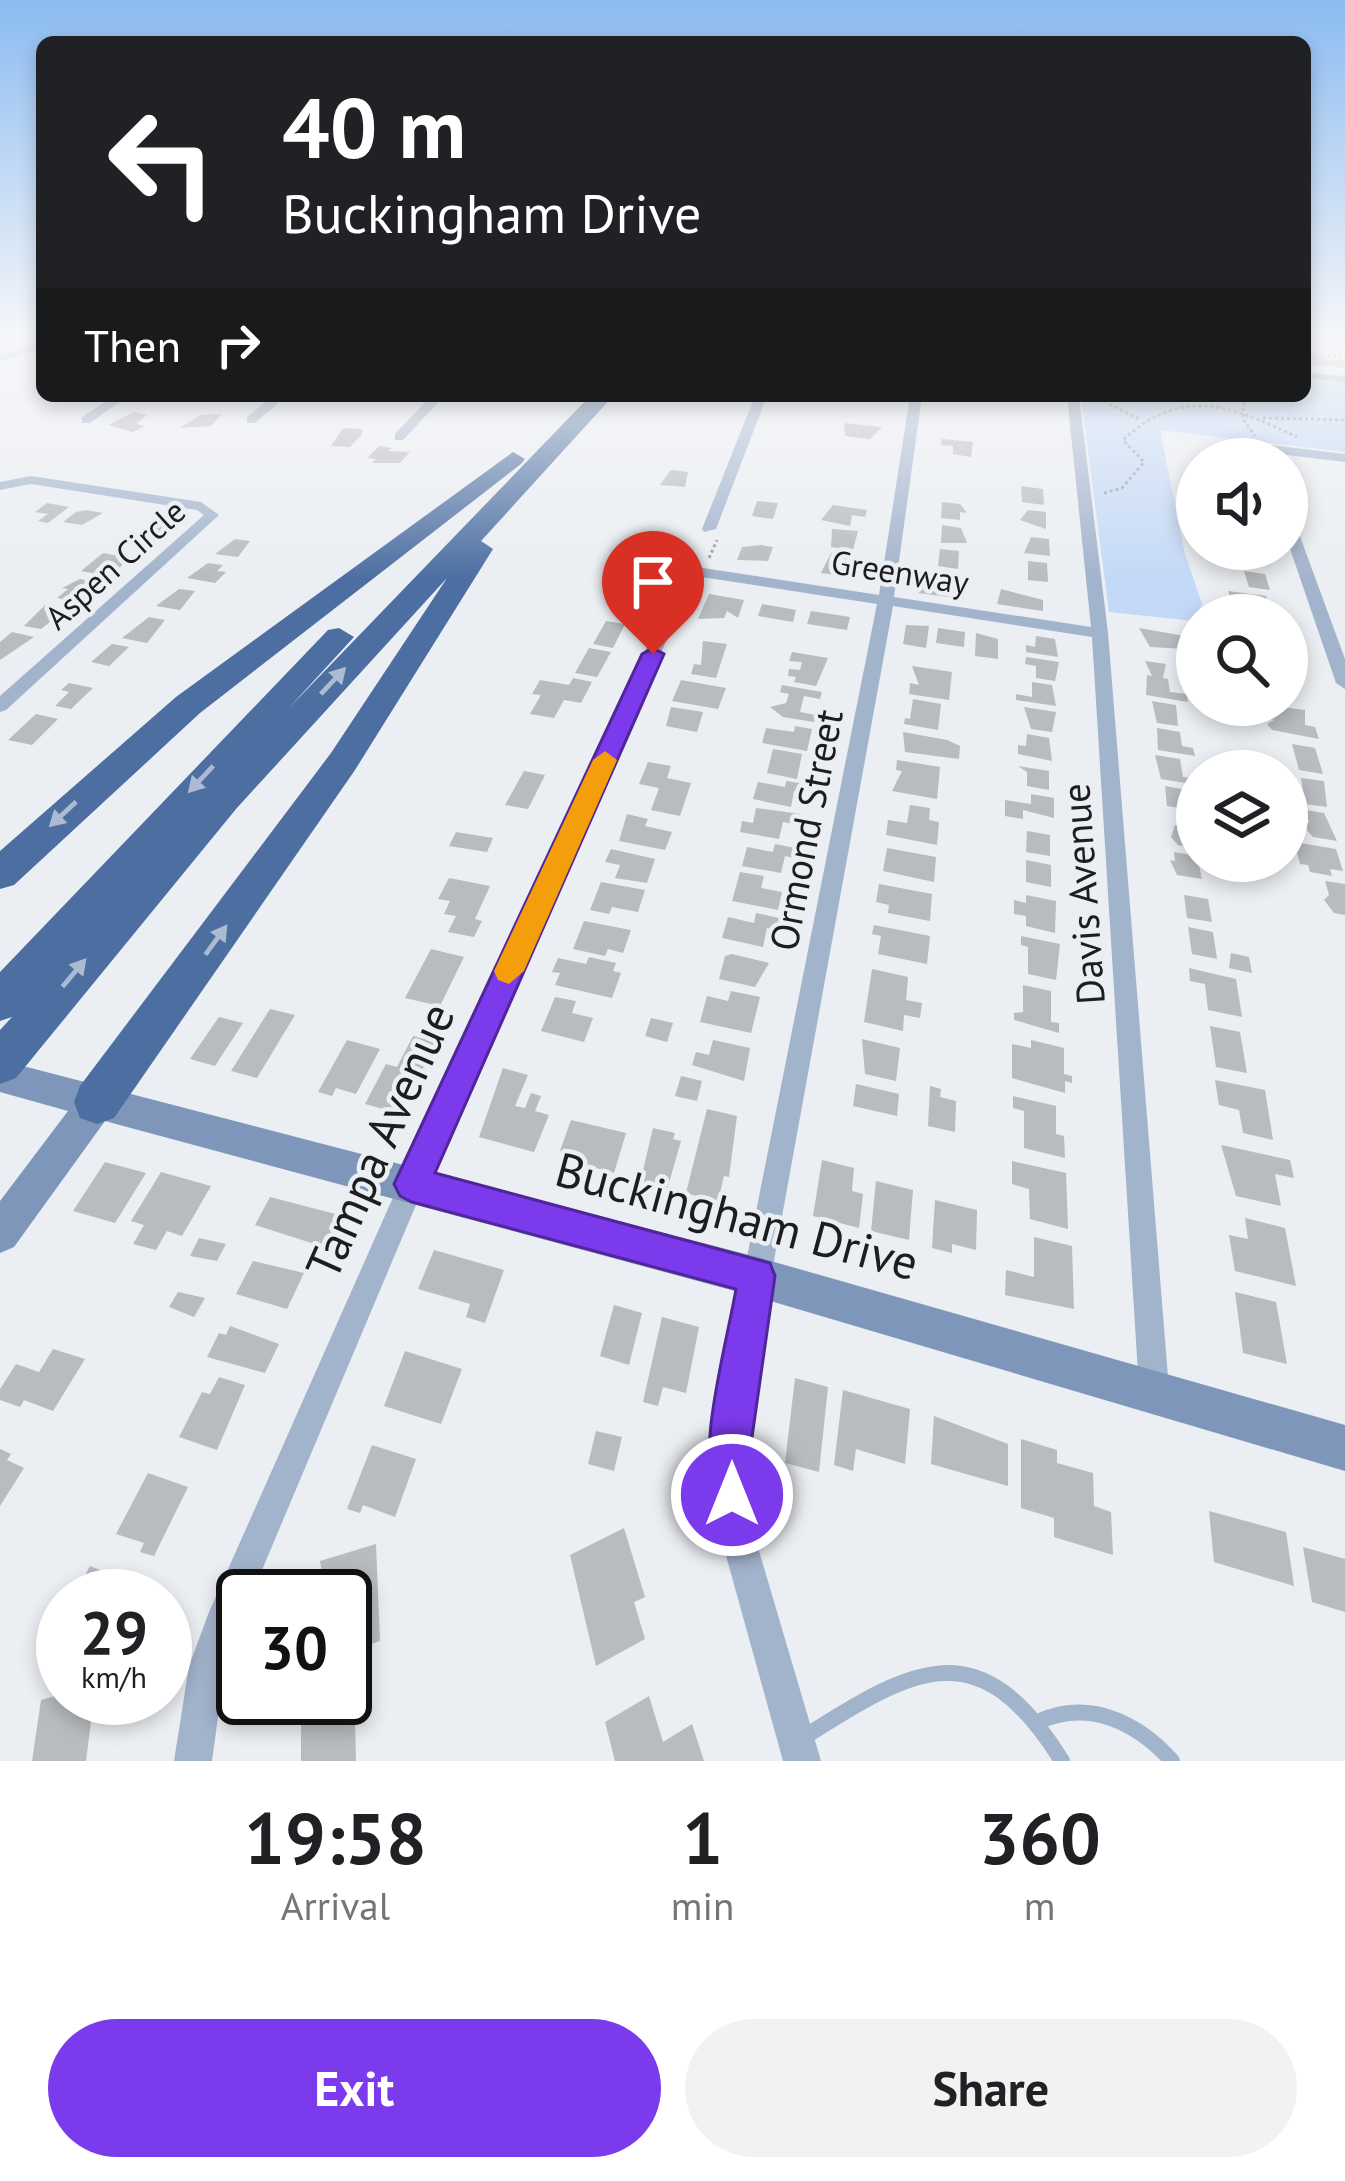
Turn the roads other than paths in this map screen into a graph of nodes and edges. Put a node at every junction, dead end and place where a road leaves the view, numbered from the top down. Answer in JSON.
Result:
{"nodes":[{"id":1,"x":93,"y":415,"type":"edge"},
{"id":2,"x":257,"y":415,"type":"edge"},
{"id":3,"x":420,"y":415,"type":"edge"},
{"id":4,"x":557,"y":415,"type":"edge"},
{"id":5,"x":584,"y":415,"type":"edge"},
{"id":6,"x":753,"y":415,"type":"edge"},
{"id":7,"x":913,"y":415,"type":"edge"},
{"id":8,"x":1075,"y":415,"type":"edge"},
{"id":9,"x":86,"y":420,"type":"dead end"},
{"id":10,"x":251,"y":420,"type":"dead end"},
{"id":11,"x":399,"y":437,"type":"dead end"},
{"id":12,"x":553,"y":447,"type":"junction"},
{"id":13,"x":518,"y":456,"type":"junction"},
{"id":14,"x":1308,"y":456,"type":"edge"},
{"id":15,"x":1345,"y":458,"type":"edge"},
{"id":16,"x":0,"y":486,"type":"edge"},
{"id":17,"x":709,"y":529,"type":"road end"},
{"id":18,"x":1305,"y":570,"type":"edge"},
{"id":19,"x":696,"y":572,"type":"joint"},
{"id":20,"x":886,"y":601,"type":"junction"},
{"id":21,"x":1100,"y":633,"type":"junction"},
{"id":22,"x":1345,"y":683,"type":"edge"},
{"id":23,"x":0,"y":706,"type":"edge"},
{"id":24,"x":0,"y":874,"type":"edge"},
{"id":25,"x":0,"y":1002,"type":"edge"},
{"id":26,"x":9,"y":1074,"type":"edge"},
{"id":27,"x":97,"y":1102,"type":"junction"},
{"id":28,"x":412,"y":1184,"type":"junction"},
{"id":29,"x":0,"y":1233,"type":"edge"},
{"id":30,"x":757,"y":1276,"type":"junction"},
{"id":31,"x":1154,"y":1389,"type":"junction"},
{"id":32,"x":1345,"y":1448,"type":"edge"},
{"id":33,"x":1040,"y":1721,"type":"junction"},
{"id":34,"x":799,"y":1751,"type":"edge"},
{"id":35,"x":193,"y":1761,"type":"edge"},
{"id":36,"x":1062,"y":1761,"type":"edge"},
{"id":37,"x":1172,"y":1761,"type":"edge"}],
"edges":[{"from":1,"to":9,"type":"street"},
{"from":2,"to":10,"type":"street"},
{"from":3,"to":11,"type":"street"},
{"from":4,"to":13,"type":"highway"},
{"from":5,"to":12,"type":"highway"},
{"from":6,"to":17,"type":"street"},
{"from":7,"to":20,"type":"street","name":"Ormond Street"},
{"from":8,"to":21,"type":"street","name":"Davis Avenue"},
{"from":26,"to":12,"type":"highway","one_way":true},
{"from":27,"to":12,"type":"highway","one_way":true},
{"from":13,"to":24,"type":"highway","one_way":true},
{"from":13,"to":25,"type":"highway","one_way":true},
{"from":14,"to":15,"type":"street"},
{"from":16,"to":23,"type":"street","name":"Aspen Circle"},
{"from":18,"to":22,"type":"street"},
{"from":19,"to":20,"type":"street","name":"Greenway"},
{"from":19,"to":28,"type":"street","name":"Tampa Avenue"},
{"from":20,"to":21,"type":"street","name":"Greenway"},
{"from":20,"to":30,"type":"street","name":"Ormond Street"},
{"from":21,"to":31,"type":"street","name":"Davis Avenue"},
{"from":26,"to":27,"type":"street","name":"Buckingham Drive"},
{"from":27,"to":28,"type":"street","name":"Buckingham Drive"},
{"from":27,"to":29,"type":"street"},
{"from":28,"to":30,"type":"street","name":"Buckingham Drive"},
{"from":28,"to":35,"type":"street","name":"Tampa Avenue"},
{"from":30,"to":31,"type":"street","name":"Buckingham Drive"},
{"from":30,"to":34,"type":"street","name":"Ormond Street"},
{"from":31,"to":32,"type":"street","name":"Buckingham Drive"},
{"from":33,"to":34,"type":"lane"},
{"from":33,"to":36,"type":"lane"},
{"from":33,"to":37,"type":"lane"}]}
